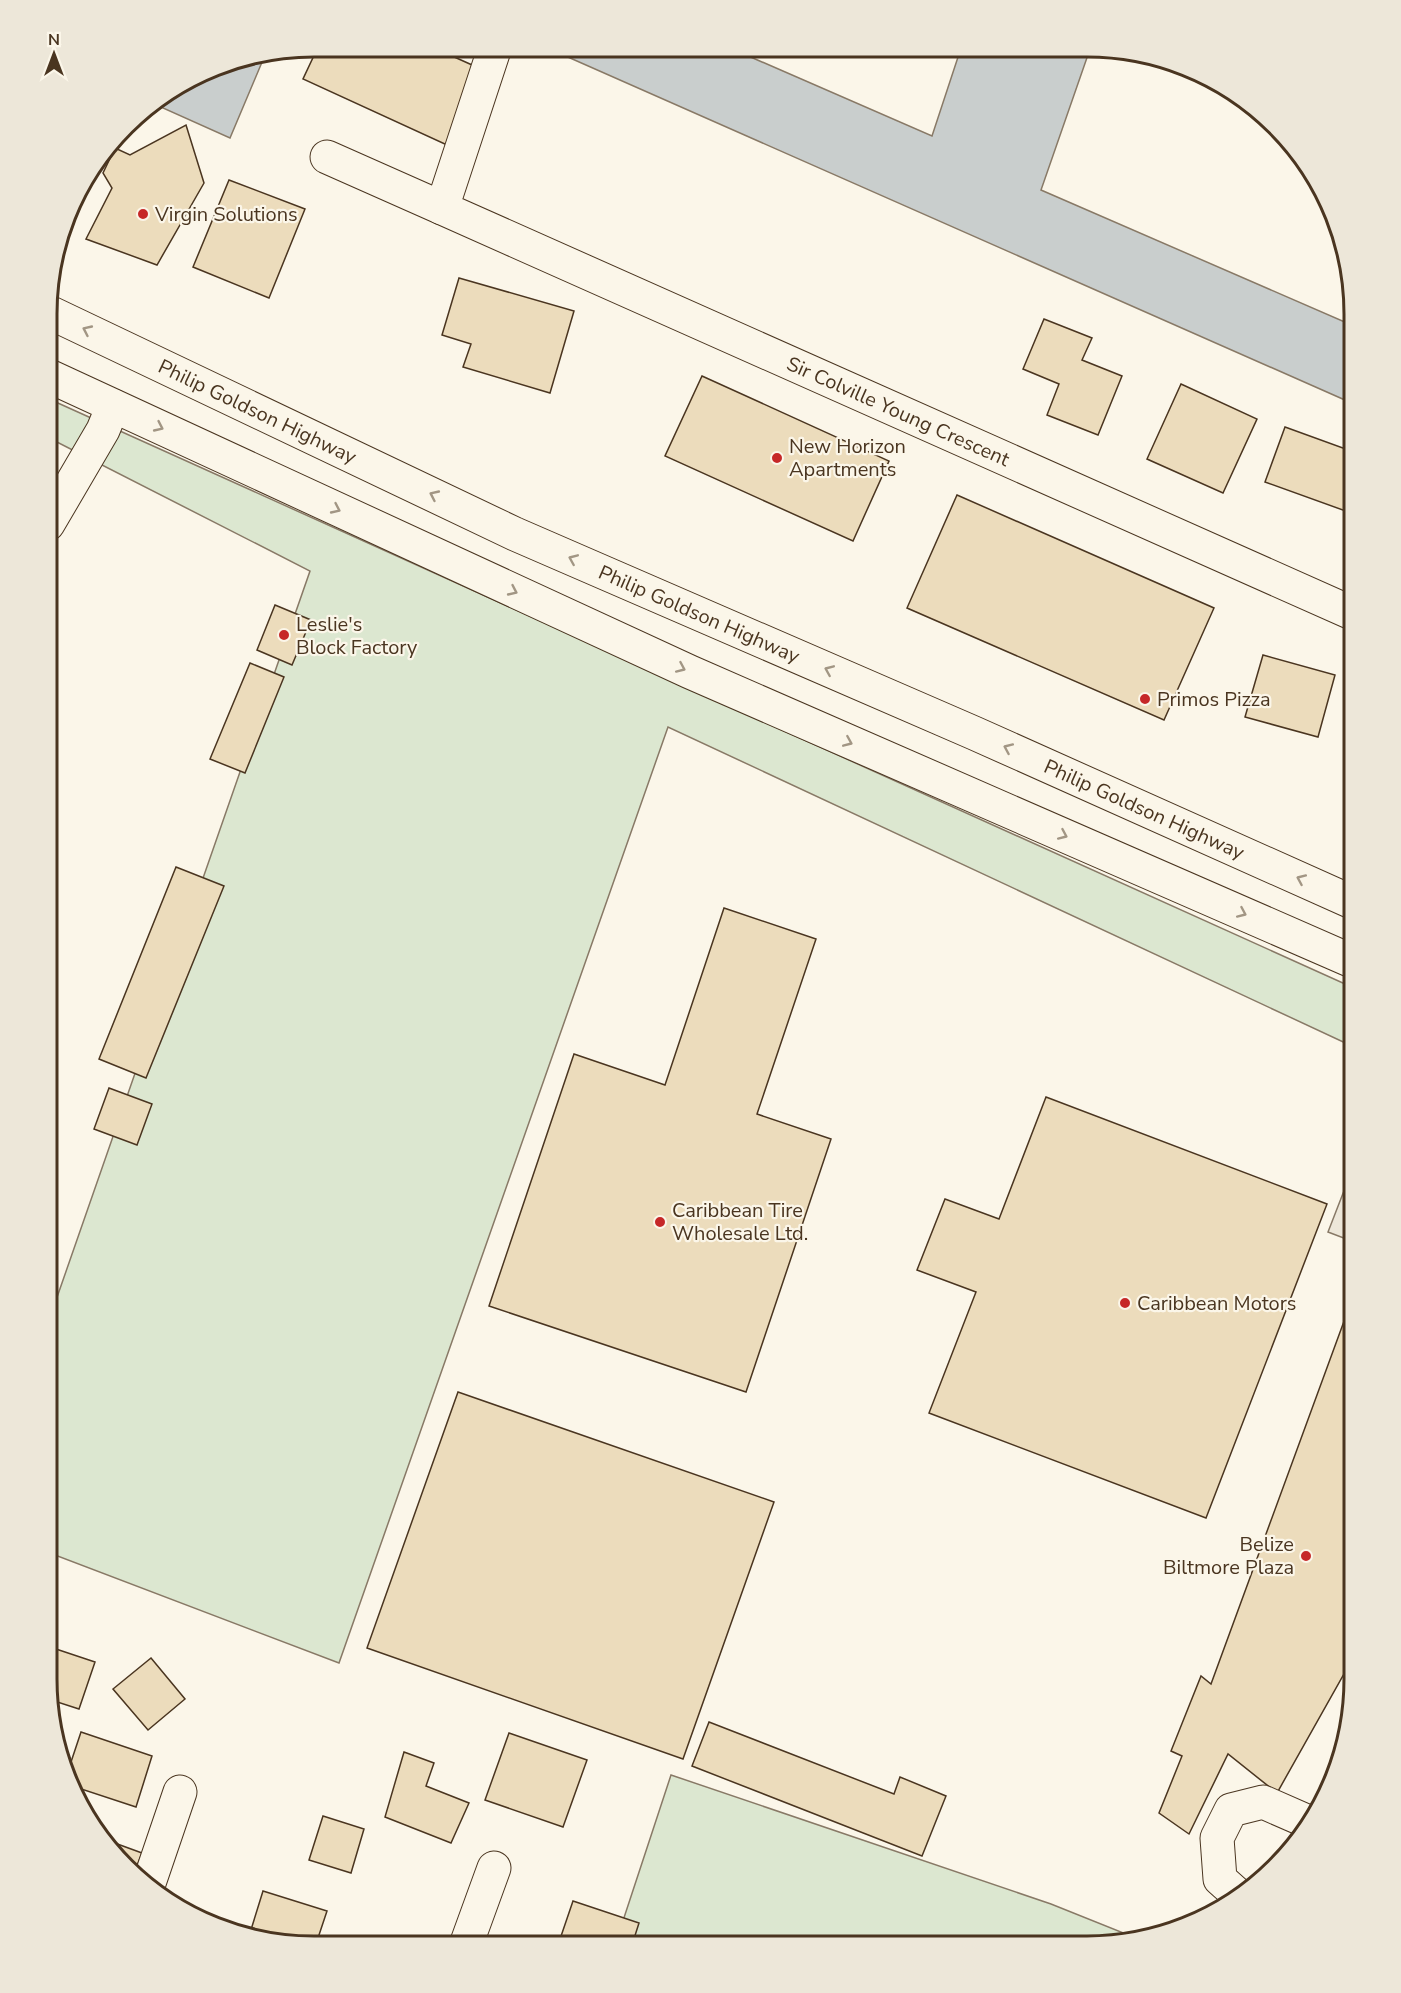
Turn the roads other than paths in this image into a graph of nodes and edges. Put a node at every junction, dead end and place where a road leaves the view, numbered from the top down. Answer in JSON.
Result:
{"nodes":[{"id":1,"x":492,"y":57,"type":"edge"},
{"id":2,"x":327,"y":157,"type":"dead end"},
{"id":3,"x":442,"y":208,"type":"junction"},
{"id":4,"x":57,"y":316,"type":"edge"},
{"id":5,"x":57,"y":380,"type":"edge"},
{"id":6,"x":114,"y":406,"type":"junction"},
{"id":7,"x":57,"y":509,"type":"edge"},
{"id":8,"x":1344,"y":610,"type":"edge"},
{"id":9,"x":1344,"y":899,"type":"edge"},
{"id":10,"x":1344,"y":958,"type":"edge"},
{"id":11,"x":180,"y":1792,"type":"dead end"},
{"id":12,"x":1303,"y":1819,"type":"edge"},
{"id":13,"x":494,"y":1868,"type":"dead end"},
{"id":14,"x":151,"y":1877,"type":"edge"},
{"id":15,"x":1233,"y":1891,"type":"edge"},
{"id":16,"x":469,"y":1936,"type":"edge"}],
"edges":[{"from":1,"to":3,"type":"main road"},
{"from":2,"to":3,"type":"main road","name":"Sir Colville Young Crescent"},
{"from":3,"to":8,"type":"main road","name":"Sir Colville Young Crescent"},
{"from":9,"to":4,"type":"main road","name":"Philip Goldson Highway","one_way":true},
{"from":5,"to":6,"type":"main road"},
{"from":6,"to":7,"type":"main road"},
{"from":6,"to":10,"type":"main road","one_way":true},
{"from":11,"to":14,"type":"main road"},
{"from":12,"to":15,"type":"main road"},
{"from":13,"to":16,"type":"main road"}]}
